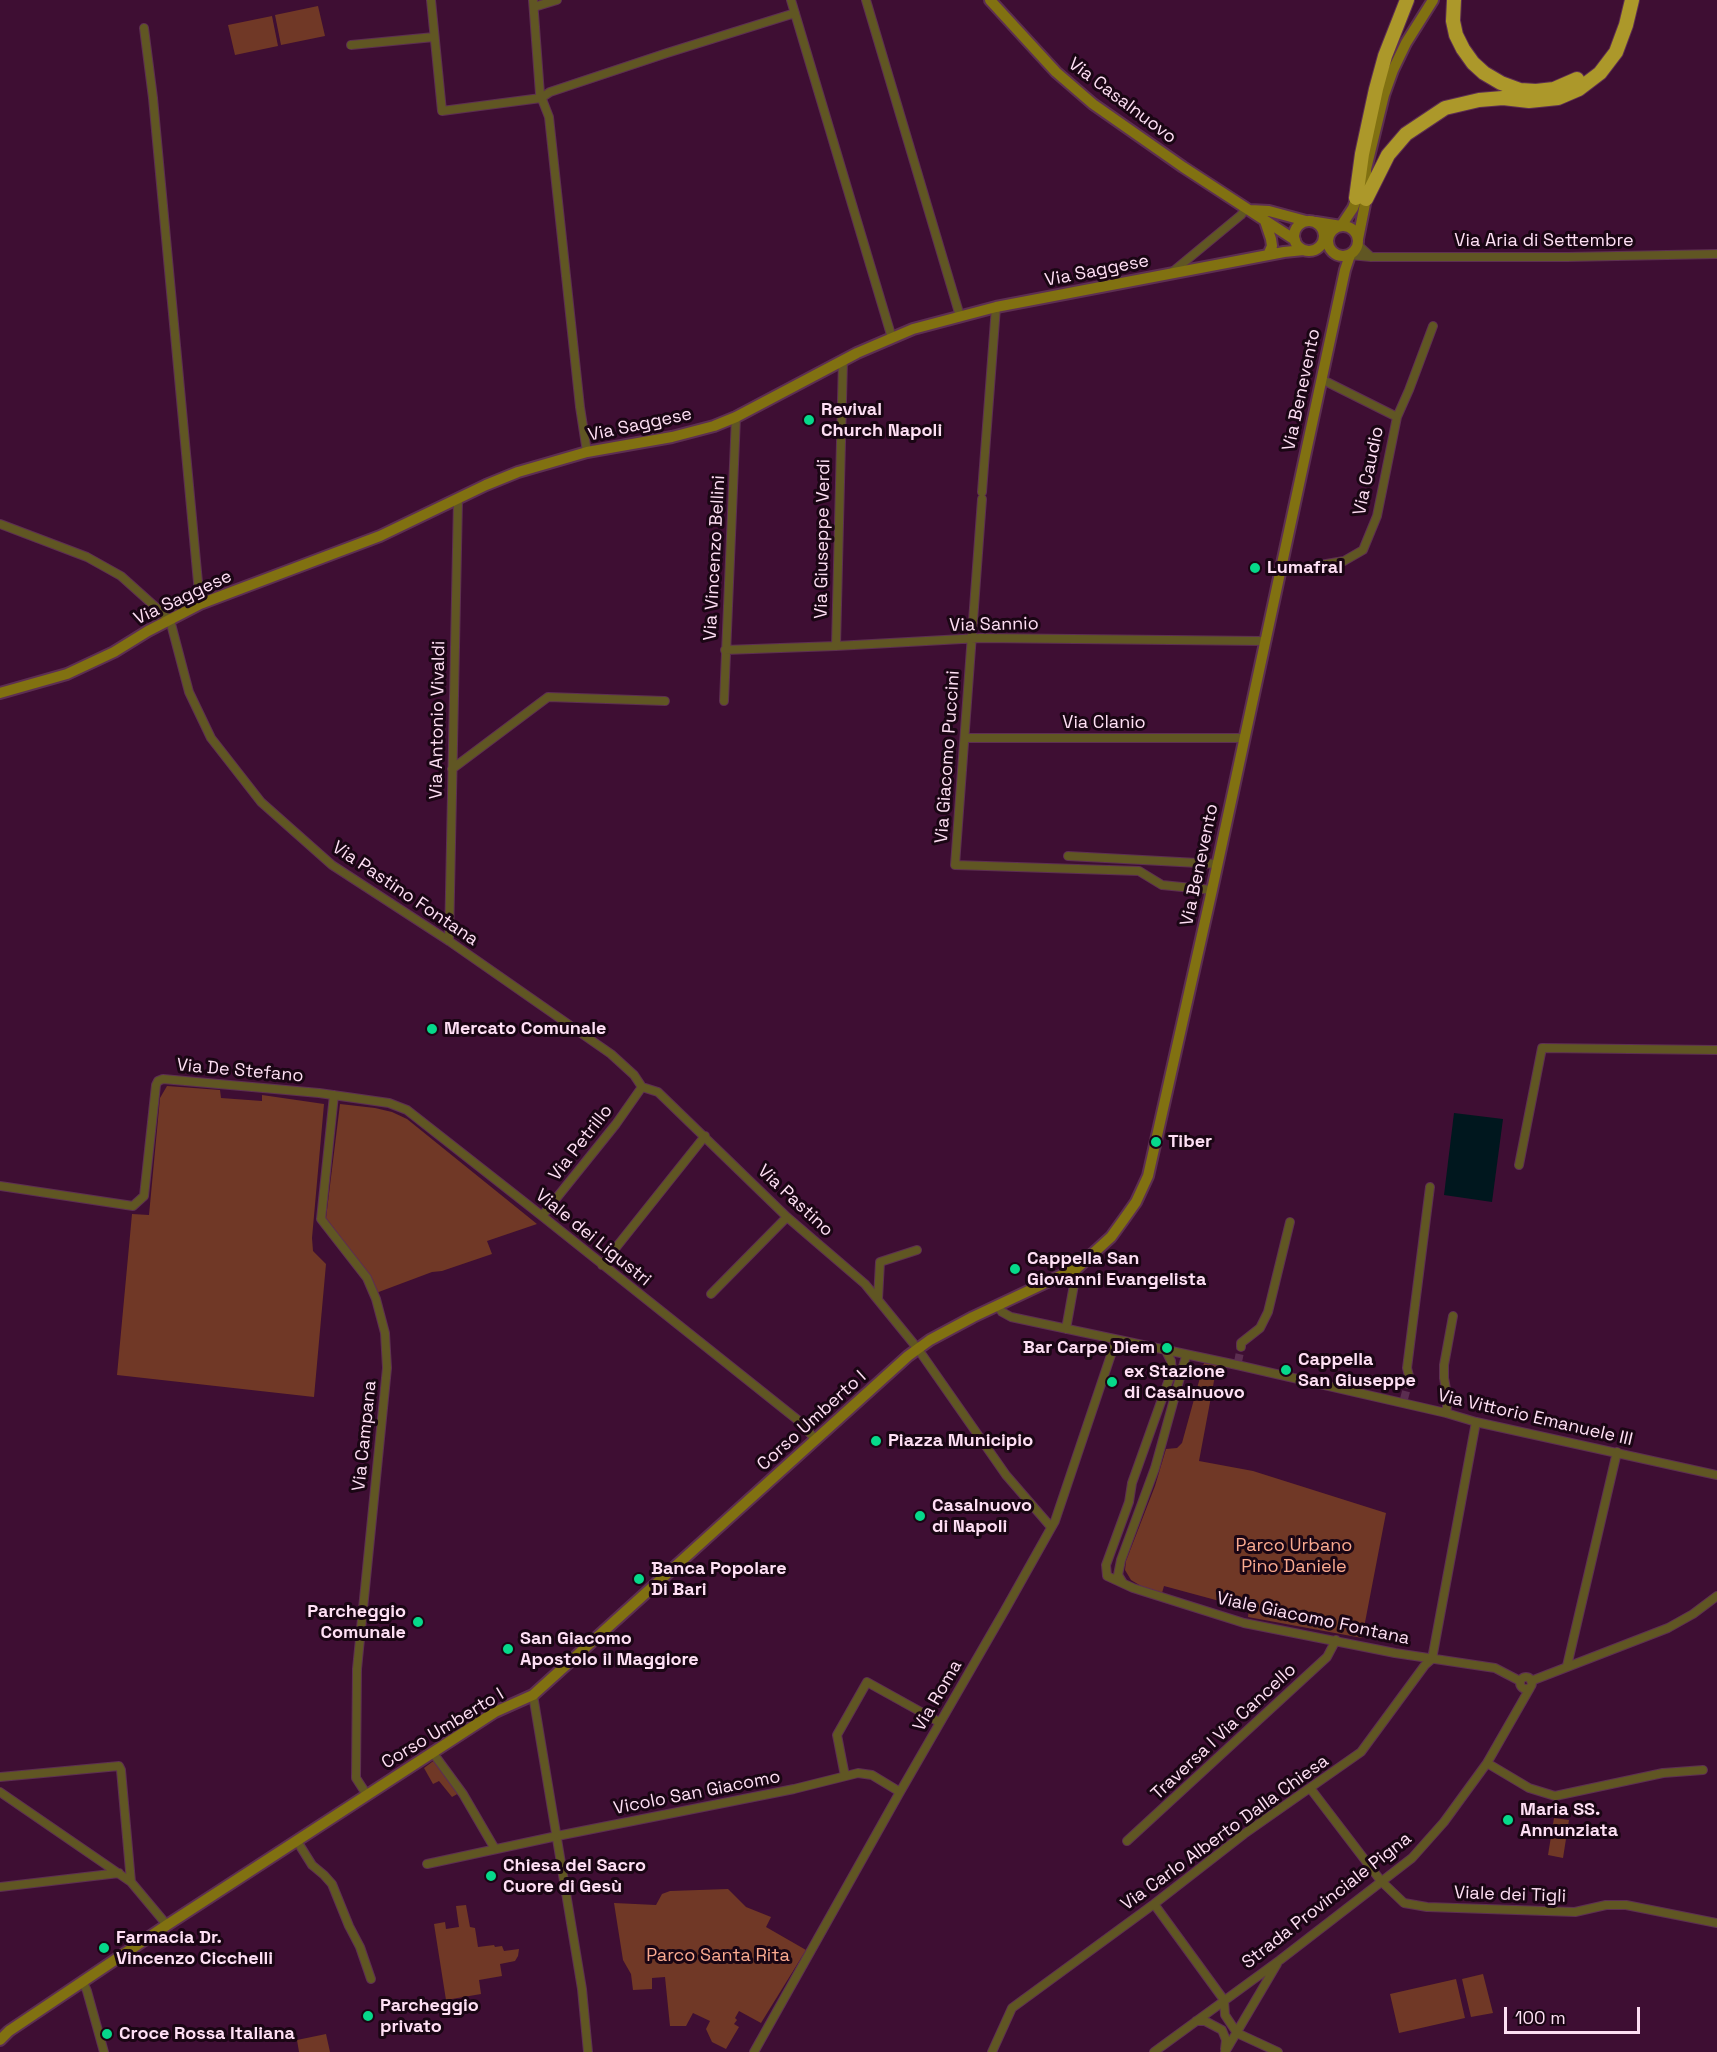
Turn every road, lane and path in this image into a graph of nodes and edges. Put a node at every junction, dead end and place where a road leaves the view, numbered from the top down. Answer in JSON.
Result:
{"nodes":[{"id":1,"x":431,"y":0,"type":"edge"},
{"id":2,"x":557,"y":0,"type":"edge"},
{"id":3,"x":791,"y":0,"type":"edge"},
{"id":4,"x":866,"y":0,"type":"edge"},
{"id":5,"x":990,"y":0,"type":"edge"},
{"id":6,"x":1407,"y":0,"type":"edge"},
{"id":7,"x":1432,"y":0,"type":"edge"},
{"id":8,"x":1454,"y":0,"type":"edge"},
{"id":9,"x":1623,"y":0,"type":"edge"},
{"id":10,"x":1632,"y":0,"type":"edge"},
{"id":11,"x":534,"y":4,"type":"edge"},
{"id":12,"x":795,"y":13,"type":"junction"},
{"id":13,"x":144,"y":28,"type":"dead end"},
{"id":14,"x":434,"y":36,"type":"junction"},
{"id":15,"x":351,"y":45,"type":"dead end"},
{"id":16,"x":542,"y":98,"type":"junction"},
{"id":17,"x":1361,"y":199,"type":"junction"},
{"id":18,"x":1248,"y":209,"type":"junction"},
{"id":19,"x":1264,"y":221,"type":"junction"},
{"id":20,"x":1311,"y":221,"type":"junction"},
{"id":21,"x":1341,"y":226,"type":"junction"},
{"id":22,"x":1295,"y":240,"type":"junction"},
{"id":23,"x":1358,"y":242,"type":"junction"},
{"id":24,"x":1307,"y":250,"type":"junction"},
{"id":25,"x":1717,"y":254,"type":"edge"},
{"id":26,"x":1268,"y":255,"type":"junction"},
{"id":27,"x":1350,"y":255,"type":"junction"},
{"id":28,"x":1338,"y":256,"type":"junction"},
{"id":29,"x":1371,"y":257,"type":"junction"},
{"id":30,"x":1345,"y":270,"type":"junction"},
{"id":31,"x":1170,"y":273,"type":"junction"},
{"id":32,"x":996,"y":307,"type":"junction"},
{"id":33,"x":960,"y":316,"type":"junction"},
{"id":34,"x":1433,"y":326,"type":"dead end"},
{"id":35,"x":892,"y":338,"type":"junction"},
{"id":36,"x":843,"y":360,"type":"junction"},
{"id":37,"x":1321,"y":379,"type":"junction"},
{"id":38,"x":736,"y":417,"type":"junction"},
{"id":39,"x":1396,"y":417,"type":"junction"},
{"id":40,"x":587,"y":452,"type":"junction"},
{"id":41,"x":458,"y":500,"type":"junction"},
{"id":42,"x":0,"y":524,"type":"edge"},
{"id":43,"x":1279,"y":572,"type":"junction"},
{"id":44,"x":200,"y":604,"type":"junction"},
{"id":45,"x":170,"y":620,"type":"junction"},
{"id":46,"x":971,"y":639,"type":"junction"},
{"id":47,"x":1264,"y":641,"type":"junction"},
{"id":48,"x":836,"y":646,"type":"junction"},
{"id":49,"x":726,"y":650,"type":"junction"},
{"id":50,"x":0,"y":693,"type":"edge"},
{"id":51,"x":665,"y":701,"type":"dead end"},
{"id":52,"x":724,"y":701,"type":"dead end"},
{"id":53,"x":964,"y":738,"type":"junction"},
{"id":54,"x":1244,"y":738,"type":"junction"},
{"id":55,"x":452,"y":770,"type":"junction"},
{"id":56,"x":1068,"y":856,"type":"dead end"},
{"id":57,"x":1217,"y":864,"type":"junction"},
{"id":58,"x":1212,"y":890,"type":"junction"},
{"id":59,"x":449,"y":941,"type":"junction"},
{"id":60,"x":1717,"y":1050,"type":"edge"},
{"id":61,"x":642,"y":1088,"type":"junction"},
{"id":62,"x":334,"y":1095,"type":"junction"},
{"id":63,"x":705,"y":1136,"type":"junction"},
{"id":64,"x":1519,"y":1165,"type":"dead end"},
{"id":65,"x":0,"y":1186,"type":"edge"},
{"id":66,"x":1430,"y":1187,"type":"dead end"},
{"id":67,"x":542,"y":1216,"type":"junction"},
{"id":68,"x":787,"y":1217,"type":"junction"},
{"id":69,"x":1290,"y":1222,"type":"dead end"},
{"id":70,"x":917,"y":1251,"type":"dead end"},
{"id":71,"x":602,"y":1265,"type":"junction"},
{"id":72,"x":1077,"y":1268,"type":"junction"},
{"id":73,"x":711,"y":1294,"type":"dead end"},
{"id":74,"x":878,"y":1299,"type":"junction"},
{"id":75,"x":998,"y":1306,"type":"junction"},
{"id":76,"x":1454,"y":1316,"type":"dead end"},
{"id":77,"x":1066,"y":1329,"type":"junction"},
{"id":78,"x":1116,"y":1340,"type":"junction"},
{"id":79,"x":1241,"y":1347,"type":"tunnel mouth"},
{"id":80,"x":918,"y":1349,"type":"junction"},
{"id":81,"x":1166,"y":1351,"type":"junction"},
{"id":82,"x":1186,"y":1356,"type":"junction"},
{"id":83,"x":1408,"y":1384,"type":"tunnel mouth"},
{"id":84,"x":1446,"y":1413,"type":"junction"},
{"id":85,"x":1476,"y":1422,"type":"junction"},
{"id":86,"x":815,"y":1439,"type":"junction"},
{"id":87,"x":1617,"y":1452,"type":"junction"},
{"id":88,"x":1717,"y":1475,"type":"edge"},
{"id":89,"x":1051,"y":1527,"type":"junction"},
{"id":90,"x":1123,"y":1583,"type":"junction"},
{"id":91,"x":1717,"y":1596,"type":"edge"},
{"id":92,"x":1336,"y":1640,"type":"junction"},
{"id":93,"x":1432,"y":1659,"type":"junction"},
{"id":94,"x":1567,"y":1666,"type":"junction"},
{"id":95,"x":1531,"y":1684,"type":"junction"},
{"id":96,"x":533,"y":1695,"type":"junction"},
{"id":97,"x":939,"y":1722,"type":"junction"},
{"id":98,"x":434,"y":1753,"type":"junction"},
{"id":99,"x":1487,"y":1763,"type":"junction"},
{"id":100,"x":1703,"y":1770,"type":"dead end"},
{"id":101,"x":845,"y":1776,"type":"junction"},
{"id":102,"x":0,"y":1778,"type":"edge"},
{"id":103,"x":1310,"y":1788,"type":"junction"},
{"id":104,"x":900,"y":1791,"type":"junction"},
{"id":105,"x":0,"y":1792,"type":"edge"},
{"id":106,"x":367,"y":1795,"type":"junction"},
{"id":107,"x":557,"y":1836,"type":"junction"},
{"id":108,"x":297,"y":1841,"type":"junction"},
{"id":109,"x":1127,"y":1841,"type":"dead end"},
{"id":110,"x":495,"y":1849,"type":"junction"},
{"id":111,"x":427,"y":1864,"type":"dead end"},
{"id":112,"x":119,"y":1873,"type":"junction"},
{"id":113,"x":1381,"y":1881,"type":"junction"},
{"id":114,"x":131,"y":1882,"type":"junction"},
{"id":115,"x":0,"y":1887,"type":"edge"},
{"id":116,"x":1154,"y":1904,"type":"junction"},
{"id":117,"x":1717,"y":1923,"type":"edge"},
{"id":118,"x":167,"y":1925,"type":"junction"},
{"id":119,"x":1280,"y":1960,"type":"junction"},
{"id":120,"x":371,"y":1979,"type":"dead end"},
{"id":121,"x":82,"y":1982,"type":"junction"},
{"id":122,"x":1242,"y":1988,"type":"junction"},
{"id":123,"x":1224,"y":2000,"type":"junction"},
{"id":124,"x":1254,"y":2001,"type":"junction"},
{"id":125,"x":1195,"y":2022,"type":"junction"},
{"id":126,"x":1236,"y":2033,"type":"junction"},
{"id":127,"x":0,"y":2040,"type":"edge"},
{"id":128,"x":104,"y":2052,"type":"edge"},
{"id":129,"x":588,"y":2052,"type":"edge"},
{"id":130,"x":754,"y":2052,"type":"edge"},
{"id":131,"x":992,"y":2052,"type":"edge"},
{"id":132,"x":1154,"y":2052,"type":"edge"},
{"id":133,"x":1225,"y":2052,"type":"edge"},
{"id":134,"x":1278,"y":2052,"type":"edge"}],
"edges":[{"from":1,"to":14,"type":"street"},
{"from":2,"to":11,"type":"street"},
{"from":3,"to":12,"type":"street"},
{"from":4,"to":33,"type":"street"},
{"from":5,"to":18,"type":"main road","name":"Via Casalnuovo"},
{"from":6,"to":17,"type":"highway"},
{"from":7,"to":17,"type":"main road"},
{"from":8,"to":9,"type":"highway"},
{"from":10,"to":17,"type":"highway"},
{"from":11,"to":16,"type":"street"},
{"from":12,"to":16,"type":"street"},
{"from":12,"to":35,"type":"street"},
{"from":13,"to":44,"type":"street"},
{"from":14,"to":15,"type":"street"},
{"from":14,"to":16,"type":"street"},
{"from":16,"to":40,"type":"street"},
{"from":17,"to":21,"type":"main road"},
{"from":17,"to":23,"type":"main road"},
{"from":18,"to":19,"type":"main road","name":"Via Casalnuovo"},
{"from":18,"to":20,"type":"main road"},
{"from":18,"to":31,"type":"street"},
{"from":19,"to":22,"type":"main road","name":"Via Casalnuovo"},
{"from":19,"to":26,"type":"main road"},
{"from":20,"to":21,"type":"main road"},
{"from":20,"to":22,"type":"main road"},
{"from":20,"to":24,"type":"main road"},
{"from":21,"to":23,"type":"main road"},
{"from":21,"to":28,"type":"main road"},
{"from":22,"to":24,"type":"main road"},
{"from":22,"to":26,"type":"main road"},
{"from":23,"to":27,"type":"main road"},
{"from":23,"to":29,"type":"street"},
{"from":24,"to":26,"type":"main road","name":"Via Saggese"},
{"from":24,"to":28,"type":"main road","name":"Via Saggese"},
{"from":25,"to":29,"type":"street","name":"Via Aria di Settembre"},
{"from":26,"to":31,"type":"main road","name":"Via Saggese"},
{"from":27,"to":28,"type":"main road"},
{"from":27,"to":29,"type":"street","name":"Via Aria di Settembre"},
{"from":27,"to":30,"type":"main road","name":"Via Benevento"},
{"from":28,"to":30,"type":"main road"},
{"from":30,"to":37,"type":"main road","name":"Via Benevento"},
{"from":31,"to":32,"type":"main road","name":"Via Saggese"},
{"from":32,"to":33,"type":"main road","name":"Via Saggese"},
{"from":32,"to":46,"type":"street","name":"Via Giacomo Puccini"},
{"from":33,"to":35,"type":"main road","name":"Via Saggese"},
{"from":34,"to":39,"type":"street","name":"Via Caudio"},
{"from":35,"to":36,"type":"main road","name":"Via Saggese"},
{"from":36,"to":38,"type":"main road","name":"Via Saggese"},
{"from":36,"to":48,"type":"street","name":"Via Giuseppe Verdi"},
{"from":37,"to":39,"type":"street","name":"Via Caudio"},
{"from":37,"to":43,"type":"main road","name":"Via Benevento"},
{"from":38,"to":40,"type":"main road","name":"Via Saggese"},
{"from":38,"to":49,"type":"street","name":"Via Vincenzo Bellini"},
{"from":39,"to":43,"type":"street","name":"Via Caudio"},
{"from":40,"to":41,"type":"main road","name":"Via Saggese"},
{"from":41,"to":44,"type":"main road","name":"Via Saggese"},
{"from":41,"to":55,"type":"street","name":"Via Antonio Vivaldi"},
{"from":42,"to":45,"type":"street"},
{"from":43,"to":47,"type":"main road","name":"Via Benevento"},
{"from":44,"to":45,"type":"main road","name":"Via Saggese"},
{"from":45,"to":50,"type":"main road","name":"Via Saggese"},
{"from":45,"to":59,"type":"street","name":"Via Pastino Fontana"},
{"from":46,"to":47,"type":"street","name":"Via Sannio"},
{"from":46,"to":48,"type":"street","name":"Via Sannio"},
{"from":46,"to":53,"type":"street","name":"Via Giacomo Puccini"},
{"from":47,"to":54,"type":"main road","name":"Via Benevento"},
{"from":48,"to":49,"type":"street","name":"Via Sannio"},
{"from":49,"to":52,"type":"street","name":"Via Vincenzo Bellini"},
{"from":51,"to":55,"type":"street"},
{"from":53,"to":54,"type":"street","name":"Via Clanio"},
{"from":53,"to":58,"type":"street","name":"Via Giacomo Puccini"},
{"from":54,"to":57,"type":"main road","name":"Via Benevento"},
{"from":55,"to":59,"type":"street","name":"Via Antonio Vivaldi"},
{"from":56,"to":57,"type":"street"},
{"from":57,"to":58,"type":"main road","name":"Via Benevento"},
{"from":58,"to":72,"type":"main road","name":"Via Benevento"},
{"from":59,"to":61,"type":"street","name":"Via Pastino Fontana"},
{"from":60,"to":64,"type":"street"},
{"from":61,"to":63,"type":"street","name":"Via Pastino"},
{"from":61,"to":67,"type":"street","name":"Via Petrillo"},
{"from":62,"to":65,"type":"street","name":"Via De Stefano"},
{"from":62,"to":67,"type":"street","name":"Viale dei Ligustri"},
{"from":62,"to":106,"type":"street","name":"Via Campana"},
{"from":63,"to":68,"type":"street","name":"Via Pastino"},
{"from":63,"to":71,"type":"street"},
{"from":66,"to":83,"type":"street"},
{"from":67,"to":71,"type":"street","name":"Viale dei Ligustri"},
{"from":68,"to":73,"type":"street"},
{"from":68,"to":74,"type":"street","name":"Via Pastino"},
{"from":69,"to":79,"type":"street"},
{"from":70,"to":74,"type":"street"},
{"from":71,"to":86,"type":"street","name":"Viale dei Ligustri"},
{"from":72,"to":75,"type":"main road","name":"Via Benevento"},
{"from":72,"to":77,"type":"street"},
{"from":74,"to":80,"type":"street","name":"Via Pastino"},
{"from":75,"to":77,"type":"street","name":"Via Vittorio Emanuele III"},
{"from":75,"to":80,"type":"main road","name":"Via Benevento"},
{"from":76,"to":84,"type":"street"},
{"from":77,"to":78,"type":"street","name":"Via Vittorio Emanuele III"},
{"from":78,"to":81,"type":"street","name":"Via Vittorio Emanuele III"},
{"from":78,"to":89,"type":"street","name":"Via Roma"},
{"from":80,"to":86,"type":"main road","name":"Corso Umberto I"},
{"from":80,"to":89,"type":"street"},
{"from":81,"to":82,"type":"street","name":"Via Vittorio Emanuele III"},
{"from":81,"to":90,"type":"street"},
{"from":82,"to":84,"type":"street","name":"Via Vittorio Emanuele III"},
{"from":82,"to":90,"type":"street"},
{"from":84,"to":85,"type":"street","name":"Via Vittorio Emanuele III"},
{"from":85,"to":87,"type":"street","name":"Via Vittorio Emanuele III"},
{"from":85,"to":93,"type":"street"},
{"from":86,"to":96,"type":"main road","name":"Corso Umberto I"},
{"from":87,"to":88,"type":"street","name":"Via Vittorio Emanuele III"},
{"from":87,"to":94,"type":"street"},
{"from":89,"to":97,"type":"street","name":"Via Roma"},
{"from":90,"to":92,"type":"street","name":"Viale Giacomo Fontana"},
{"from":91,"to":94,"type":"street"},
{"from":92,"to":93,"type":"street","name":"Viale Giacomo Fontana"},
{"from":92,"to":109,"type":"street","name":"Traversa I Via Cancello"},
{"from":93,"to":95,"type":"street","name":"Viale Giacomo Fontana"},
{"from":93,"to":103,"type":"street","name":"Via Carlo Alberto Dalla Chiesa"},
{"from":94,"to":95,"type":"street"},
{"from":95,"to":99,"type":"street","name":"Strada Provinciale Pigna"},
{"from":96,"to":98,"type":"main road","name":"Corso Umberto I"},
{"from":96,"to":107,"type":"street"},
{"from":97,"to":101,"type":"street"},
{"from":97,"to":104,"type":"street","name":"Via Roma"},
{"from":98,"to":106,"type":"main road","name":"Corso Umberto I"},
{"from":98,"to":110,"type":"street"},
{"from":99,"to":100,"type":"street"},
{"from":99,"to":113,"type":"street","name":"Strada Provinciale Pigna"},
{"from":101,"to":104,"type":"street","name":"Vicolo San Giacomo"},
{"from":101,"to":107,"type":"street","name":"Vicolo San Giacomo"},
{"from":102,"to":114,"type":"street"},
{"from":103,"to":113,"type":"street","name":"Viale dei Tigli"},
{"from":103,"to":116,"type":"street","name":"Via Carlo Alberto Dalla Chiesa"},
{"from":104,"to":130,"type":"street","name":"Via Roma"},
{"from":105,"to":112,"type":"street"},
{"from":106,"to":108,"type":"main road","name":"Corso Umberto I"},
{"from":107,"to":110,"type":"street","name":"Vicolo San Giacomo"},
{"from":107,"to":129,"type":"street"},
{"from":108,"to":118,"type":"main road","name":"Corso Umberto I"},
{"from":108,"to":120,"type":"street"},
{"from":110,"to":111,"type":"street","name":"Vicolo San Giacomo"},
{"from":112,"to":114,"type":"street"},
{"from":112,"to":115,"type":"street"},
{"from":113,"to":117,"type":"street","name":"Viale dei Tigli"},
{"from":113,"to":119,"type":"street","name":"Strada Provinciale Pigna"},
{"from":114,"to":118,"type":"street"},
{"from":116,"to":123,"type":"street"},
{"from":116,"to":131,"type":"street","name":"Via Carlo Alberto Dalla Chiesa"},
{"from":118,"to":121,"type":"main road","name":"Corso Umberto I"},
{"from":119,"to":122,"type":"street","name":"Strada Provinciale Pigna"},
{"from":119,"to":124,"type":"street"},
{"from":121,"to":127,"type":"main road","name":"Corso Umberto I"},
{"from":121,"to":128,"type":"street"},
{"from":122,"to":123,"type":"street","name":"Strada Provinciale Pigna"},
{"from":122,"to":124,"type":"street"},
{"from":123,"to":125,"type":"street","name":"Strada Provinciale Pigna"},
{"from":123,"to":126,"type":"street"},
{"from":124,"to":126,"type":"street"},
{"from":125,"to":132,"type":"street","name":"Strada Provinciale Pigna"},
{"from":125,"to":133,"type":"street"},
{"from":126,"to":133,"type":"street"},
{"from":126,"to":134,"type":"street"}]}
